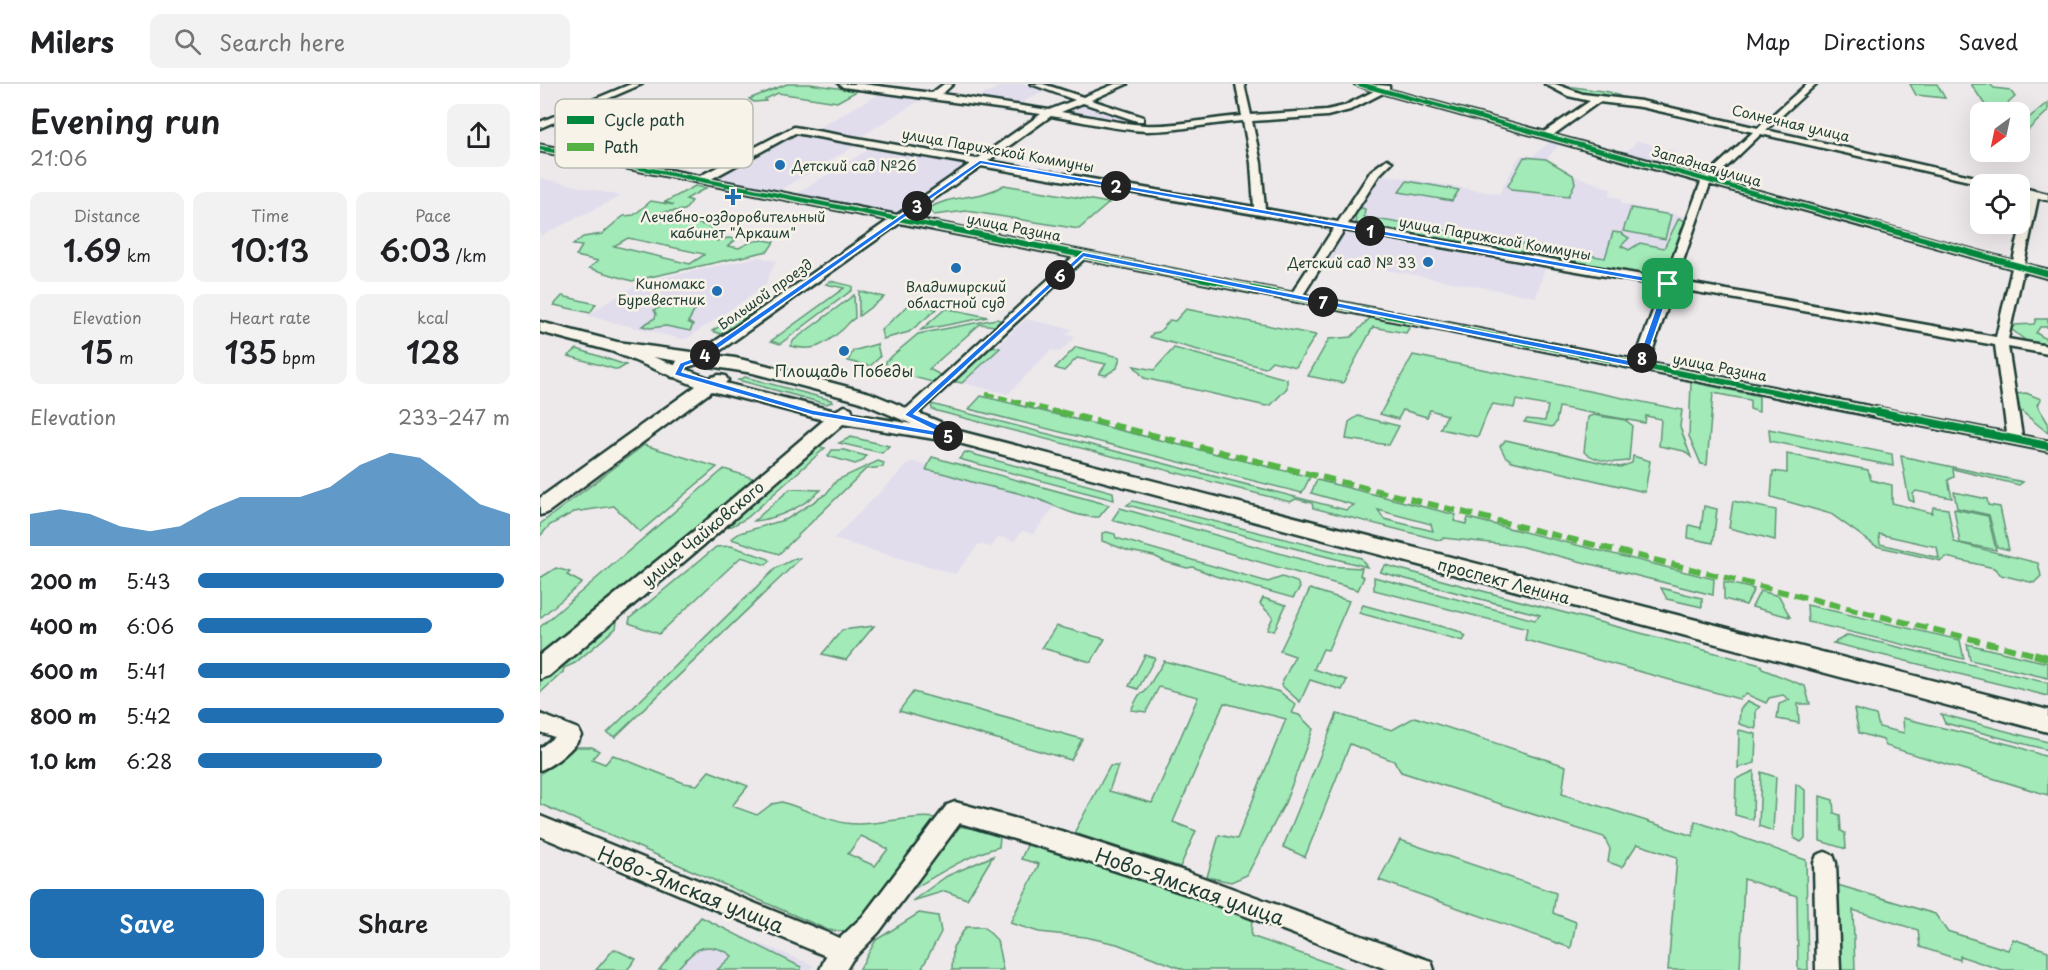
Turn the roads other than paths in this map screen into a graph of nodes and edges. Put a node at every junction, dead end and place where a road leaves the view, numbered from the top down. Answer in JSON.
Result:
{"nodes":[{"id":1,"x":638,"y":84,"type":"edge"},
{"id":2,"x":843,"y":84,"type":"edge"},
{"id":3,"x":949,"y":84,"type":"edge"},
{"id":4,"x":1035,"y":84,"type":"edge"},
{"id":5,"x":1123,"y":84,"type":"edge"},
{"id":6,"x":1240,"y":84,"type":"edge"},
{"id":7,"x":1359,"y":84,"type":"edge"},
{"id":8,"x":1395,"y":84,"type":"edge"},
{"id":9,"x":1549,"y":84,"type":"edge"},
{"id":10,"x":1812,"y":84,"type":"edge"},
{"id":11,"x":1600,"y":89,"type":"dead end"},
{"id":12,"x":1382,"y":90,"type":"junction"},
{"id":13,"x":933,"y":97,"type":"junction"},
{"id":14,"x":601,"y":99,"type":"edge"},
{"id":15,"x":1080,"y":101,"type":"junction"},
{"id":16,"x":1595,"y":101,"type":"junction"},
{"id":17,"x":1641,"y":104,"type":"junction"},
{"id":18,"x":1048,"y":114,"type":"junction"},
{"id":19,"x":555,"y":118,"type":"edge"},
{"id":20,"x":1247,"y":119,"type":"junction"},
{"id":21,"x":1219,"y":120,"type":"junction"},
{"id":22,"x":540,"y":124,"type":"edge"},
{"id":23,"x":1761,"y":131,"type":"junction"},
{"id":24,"x":1545,"y":136,"type":"junction"},
{"id":25,"x":540,"y":148,"type":"edge"},
{"id":26,"x":555,"y":151,"type":"edge"},
{"id":27,"x":753,"y":152,"type":"edge"},
{"id":28,"x":980,"y":162,"type":"junction"},
{"id":29,"x":1388,"y":162,"type":"dead end"},
{"id":30,"x":641,"y":168,"type":"edge"},
{"id":31,"x":723,"y":168,"type":"edge"},
{"id":32,"x":1970,"y":179,"type":"edge"},
{"id":33,"x":701,"y":180,"type":"junction"},
{"id":34,"x":1708,"y":180,"type":"junction"},
{"id":35,"x":2030,"y":193,"type":"edge"},
{"id":36,"x":2034,"y":194,"type":"junction"},
{"id":37,"x":2048,"y":197,"type":"edge"},
{"id":38,"x":1260,"y":212,"type":"junction"},
{"id":39,"x":900,"y":218,"type":"junction"},
{"id":40,"x":1341,"y":226,"type":"junction"},
{"id":41,"x":1083,"y":255,"type":"junction"},
{"id":42,"x":2016,"y":265,"type":"junction"},
{"id":43,"x":2048,"y":274,"type":"edge"},
{"id":44,"x":1668,"y":284,"type":"junction"},
{"id":45,"x":1294,"y":297,"type":"junction"},
{"id":46,"x":540,"y":327,"type":"edge"},
{"id":47,"x":2001,"y":342,"type":"junction"},
{"id":48,"x":617,"y":347,"type":"junction"},
{"id":49,"x":2048,"y":350,"type":"edge"},
{"id":50,"x":699,"y":359,"type":"junction"},
{"id":51,"x":1640,"y":365,"type":"junction"},
{"id":52,"x":759,"y":369,"type":"junction"},
{"id":53,"x":677,"y":374,"type":"junction"},
{"id":54,"x":710,"y":384,"type":"junction"},
{"id":55,"x":864,"y":397,"type":"junction"},
{"id":56,"x":908,"y":415,"type":"junction"},
{"id":57,"x":838,"y":418,"type":"junction"},
{"id":58,"x":959,"y":437,"type":"junction"},
{"id":59,"x":2014,"y":440,"type":"junction"},
{"id":60,"x":2048,"y":446,"type":"edge"},
{"id":61,"x":544,"y":501,"type":"edge"},
{"id":62,"x":540,"y":669,"type":"edge"},
{"id":63,"x":2048,"y":722,"type":"edge"},
{"id":64,"x":540,"y":723,"type":"edge"},
{"id":65,"x":540,"y":761,"type":"edge"},
{"id":66,"x":540,"y":826,"type":"edge"},
{"id":67,"x":1826,"y":863,"type":"dead end"},
{"id":68,"x":837,"y":961,"type":"edge"},
{"id":69,"x":1422,"y":970,"type":"edge"},
{"id":70,"x":1828,"y":970,"type":"edge"}],
"edges":[{"from":1,"to":14,"type":"street"},
{"from":2,"to":13,"type":"street"},
{"from":3,"to":13,"type":"street"},
{"from":4,"to":15,"type":"street"},
{"from":5,"to":15,"type":"street","name":"Большой проезд"},
{"from":6,"to":20,"type":"street"},
{"from":7,"to":12,"type":"street","name":"Западная улица"},
{"from":8,"to":12,"type":"street"},
{"from":9,"to":16,"type":"street","name":"Солнечная улица"},
{"from":10,"to":23,"type":"street"},
{"from":11,"to":17,"type":"street"},
{"from":12,"to":20,"type":"street"},
{"from":12,"to":24,"type":"street","name":"Западная улица"},
{"from":13,"to":18,"type":"street"},
{"from":15,"to":18,"type":"street","name":"Большой проезд"},
{"from":15,"to":21,"type":"street"},
{"from":16,"to":17,"type":"street","name":"Солнечная улица"},
{"from":16,"to":24,"type":"street"},
{"from":17,"to":23,"type":"street","name":"Солнечная улица"},
{"from":18,"to":21,"type":"street"},
{"from":18,"to":28,"type":"street","name":"Большой проезд"},
{"from":19,"to":22,"type":"street"},
{"from":20,"to":21,"type":"street"},
{"from":20,"to":38,"type":"street"},
{"from":23,"to":32,"type":"street","name":"Солнечная улица"},
{"from":23,"to":34,"type":"street"},
{"from":24,"to":34,"type":"street","name":"Западная улица"},
{"from":25,"to":26,"type":"street","name":"улица Разина"},
{"from":27,"to":28,"type":"street","name":"улица Парижской Коммуны"},
{"from":28,"to":38,"type":"street","name":"улица Парижской Коммуны"},
{"from":28,"to":39,"type":"street","name":"Большой проезд"},
{"from":29,"to":40,"type":"street"},
{"from":30,"to":33,"type":"street","name":"улица Разина"},
{"from":31,"to":33,"type":"street","name":"улица Парижской Коммуны"},
{"from":33,"to":39,"type":"street","name":"улица Разина"},
{"from":34,"to":42,"type":"street","name":"Западная улица"},
{"from":34,"to":44,"type":"street"},
{"from":35,"to":36,"type":"street"},
{"from":36,"to":37,"type":"street"},
{"from":36,"to":42,"type":"street"},
{"from":38,"to":40,"type":"street","name":"улица Парижской Коммуны"},
{"from":39,"to":41,"type":"street","name":"улица Разина"},
{"from":39,"to":50,"type":"street","name":"Большой проезд"},
{"from":40,"to":44,"type":"street","name":"улица Парижской Коммуны"},
{"from":40,"to":45,"type":"street"},
{"from":41,"to":45,"type":"street","name":"улица Разина"},
{"from":41,"to":56,"type":"street"},
{"from":42,"to":43,"type":"street","name":"Западная улица"},
{"from":42,"to":47,"type":"street"},
{"from":44,"to":47,"type":"street","name":"улица Парижской Коммуны"},
{"from":44,"to":51,"type":"street"},
{"from":45,"to":51,"type":"street","name":"улица Разина"},
{"from":46,"to":48,"type":"main road","name":"проспект Ленина"},
{"from":47,"to":49,"type":"street","name":"улица Парижской Коммуны"},
{"from":47,"to":59,"type":"street"},
{"from":48,"to":50,"type":"main road","name":"проспект Ленина"},
{"from":48,"to":53,"type":"main road","name":"проспект Ленина"},
{"from":50,"to":52,"type":"main road","name":"проспект Ленина"},
{"from":50,"to":53,"type":"street","name":"Большой проезд"},
{"from":51,"to":59,"type":"street","name":"улица Разина"},
{"from":52,"to":54,"type":"main road"},
{"from":52,"to":55,"type":"main road","name":"проспект Ленина"},
{"from":53,"to":54,"type":"main road","name":"проспект Ленина"},
{"from":54,"to":57,"type":"main road","name":"проспект Ленина"},
{"from":54,"to":61,"type":"main road"},
{"from":55,"to":56,"type":"main road","name":"проспект Ленина"},
{"from":55,"to":57,"type":"main road","name":"улица Чайковского"},
{"from":56,"to":58,"type":"main road","name":"проспект Ленина"},
{"from":57,"to":58,"type":"main road","name":"проспект Ленина"},
{"from":57,"to":62,"type":"main road","name":"улица Чайковского"},
{"from":58,"to":63,"type":"main road","name":"проспект Ленина"},
{"from":59,"to":60,"type":"street","name":"улица Разина"},
{"from":64,"to":65,"type":"street"},
{"from":66,"to":68,"type":"street","name":"Ново-Ямская улица"},
{"from":67,"to":70,"type":"street"},
{"from":68,"to":69,"type":"street","name":"Ново-Ямская улица"}]}
